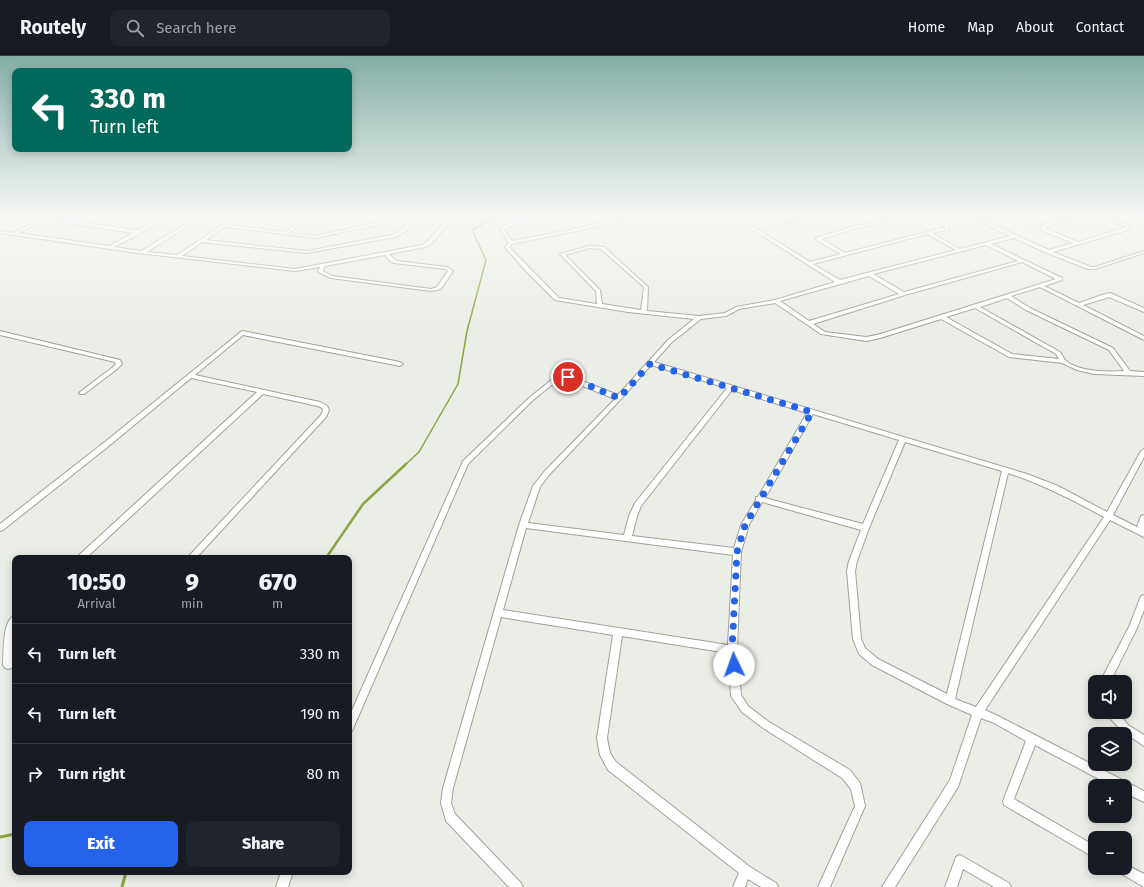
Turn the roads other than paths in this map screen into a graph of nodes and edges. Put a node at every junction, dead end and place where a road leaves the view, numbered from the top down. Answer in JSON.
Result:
{"nodes":[{"id":1,"x":150,"y":253,"type":"edge"},
{"id":2,"x":184,"y":253,"type":"edge"},
{"id":3,"x":386,"y":253,"type":"joint"},
{"id":4,"x":512,"y":253,"type":"edge"},
{"id":5,"x":567,"y":253,"type":"edge"},
{"id":6,"x":607,"y":253,"type":"edge"},
{"id":7,"x":794,"y":253,"type":"edge"},
{"id":8,"x":849,"y":253,"type":"edge"},
{"id":9,"x":949,"y":253,"type":"edge"},
{"id":10,"x":1006,"y":253,"type":"edge"},
{"id":11,"x":1052,"y":253,"type":"edge"},
{"id":12,"x":1142,"y":253,"type":"edge"},
{"id":13,"x":844,"y":254,"type":"joint"},
{"id":14,"x":179,"y":256,"type":"junction"},
{"id":15,"x":1022,"y":261,"type":"junction"},
{"id":16,"x":811,"y":263,"type":"junction"},
{"id":17,"x":323,"y":266,"type":"junction"},
{"id":18,"x":869,"y":274,"type":"junction"},
{"id":19,"x":839,"y":282,"type":"junction"},
{"id":20,"x":1041,"y":286,"type":"junction"},
{"id":21,"x":903,"y":294,"type":"junction"},
{"id":22,"x":1007,"y":296,"type":"junction"},
{"id":23,"x":776,"y":301,"type":"junction"},
{"id":24,"x":1078,"y":305,"type":"junction"},
{"id":25,"x":600,"y":306,"type":"junction"},
{"id":26,"x":975,"y":306,"type":"junction"},
{"id":27,"x":1144,"y":310,"type":"edge"},
{"id":28,"x":644,"y":311,"type":"junction"},
{"id":29,"x":942,"y":317,"type":"junction"},
{"id":30,"x":699,"y":318,"type":"junction"},
{"id":31,"x":809,"y":323,"type":"junction"},
{"id":32,"x":0,"y":333,"type":"edge"},
{"id":33,"x":1144,"y":338,"type":"edge"},
{"id":34,"x":1063,"y":361,"type":"junction"},
{"id":35,"x":400,"y":364,"type":"dead end"},
{"id":36,"x":650,"y":364,"type":"junction"},
{"id":37,"x":1128,"y":373,"type":"junction"},
{"id":38,"x":1144,"y":374,"type":"edge"},
{"id":39,"x":191,"y":376,"type":"junction"},
{"id":40,"x":730,"y":388,"type":"junction"},
{"id":41,"x":261,"y":392,"type":"junction"},
{"id":42,"x":82,"y":393,"type":"dead end"},
{"id":43,"x":619,"y":398,"type":"junction"},
{"id":44,"x":812,"y":412,"type":"junction"},
{"id":45,"x":903,"y":440,"type":"junction"},
{"id":46,"x":1144,"y":451,"type":"edge"},
{"id":47,"x":1006,"y":472,"type":"junction"},
{"id":48,"x":759,"y":499,"type":"junction"},
{"id":49,"x":1109,"y":515,"type":"junction"},
{"id":50,"x":1144,"y":518,"type":"edge"},
{"id":51,"x":523,"y":525,"type":"junction"},
{"id":52,"x":0,"y":528,"type":"edge"},
{"id":53,"x":865,"y":528,"type":"junction"},
{"id":54,"x":1141,"y":532,"type":"edge"},
{"id":55,"x":628,"y":538,"type":"junction"},
{"id":56,"x":737,"y":552,"type":"junction"},
{"id":57,"x":84,"y":555,"type":"edge"},
{"id":58,"x":194,"y":555,"type":"edge"},
{"id":59,"x":1144,"y":599,"type":"edge"},
{"id":60,"x":498,"y":613,"type":"junction"},
{"id":61,"x":12,"y":623,"type":"edge"},
{"id":62,"x":618,"y":632,"type":"junction"},
{"id":63,"x":732,"y":650,"type":"junction"},
{"id":64,"x":12,"y":664,"type":"edge"},
{"id":65,"x":1109,"y":675,"type":"edge"},
{"id":66,"x":950,"y":701,"type":"junction"},
{"id":67,"x":978,"y":713,"type":"junction"},
{"id":68,"x":1117,"y":719,"type":"edge"},
{"id":69,"x":352,"y":721,"type":"edge"},
{"id":70,"x":1032,"y":738,"type":"junction"},
{"id":71,"x":1144,"y":741,"type":"edge"},
{"id":72,"x":1109,"y":779,"type":"edge"},
{"id":73,"x":1132,"y":791,"type":"edge"},
{"id":74,"x":1144,"y":797,"type":"edge"},
{"id":75,"x":1088,"y":848,"type":"edge"},
{"id":76,"x":746,"y":871,"type":"junction"},
{"id":77,"x":1132,"y":874,"type":"edge"},
{"id":78,"x":286,"y":875,"type":"edge"},
{"id":79,"x":1144,"y":881,"type":"edge"},
{"id":80,"x":282,"y":887,"type":"edge"},
{"id":81,"x":517,"y":887,"type":"edge"},
{"id":82,"x":739,"y":887,"type":"edge"},
{"id":83,"x":772,"y":887,"type":"edge"},
{"id":84,"x":824,"y":887,"type":"edge"},
{"id":85,"x":888,"y":887,"type":"edge"},
{"id":86,"x":951,"y":887,"type":"edge"},
{"id":87,"x":1005,"y":887,"type":"edge"}],
"edges":[{"from":1,"to":14,"type":"street"},
{"from":2,"to":14,"type":"street"},
{"from":3,"to":17,"type":"street"},
{"from":3,"to":17,"type":"street"},
{"from":4,"to":25,"type":"street"},
{"from":5,"to":25,"type":"street"},
{"from":6,"to":28,"type":"street"},
{"from":7,"to":16,"type":"street"},
{"from":8,"to":13,"type":"street"},
{"from":9,"to":18,"type":"street"},
{"from":10,"to":15,"type":"street"},
{"from":11,"to":12,"type":"street"},
{"from":13,"to":16,"type":"street"},
{"from":14,"to":17,"type":"street"},
{"from":15,"to":20,"type":"street"},
{"from":15,"to":21,"type":"street"},
{"from":16,"to":19,"type":"street"},
{"from":18,"to":19,"type":"street"},
{"from":18,"to":21,"type":"street"},
{"from":19,"to":23,"type":"street"},
{"from":20,"to":22,"type":"street"},
{"from":20,"to":24,"type":"street"},
{"from":21,"to":31,"type":"street"},
{"from":22,"to":26,"type":"street"},
{"from":22,"to":37,"type":"street"},
{"from":23,"to":30,"type":"street"},
{"from":23,"to":31,"type":"street"},
{"from":24,"to":27,"type":"street"},
{"from":24,"to":33,"type":"street"},
{"from":25,"to":28,"type":"street"},
{"from":26,"to":29,"type":"street"},
{"from":26,"to":34,"type":"street"},
{"from":28,"to":30,"type":"street"},
{"from":29,"to":31,"type":"street"},
{"from":29,"to":34,"type":"street"},
{"from":30,"to":36,"type":"street"},
{"from":32,"to":42,"type":"street"},
{"from":34,"to":37,"type":"street"},
{"from":35,"to":39,"type":"street"},
{"from":36,"to":40,"type":"street"},
{"from":36,"to":43,"type":"street"},
{"from":37,"to":38,"type":"street"},
{"from":39,"to":41,"type":"street"},
{"from":39,"to":52,"type":"street"},
{"from":40,"to":44,"type":"street"},
{"from":40,"to":55,"type":"street"},
{"from":41,"to":57,"type":"street"},
{"from":41,"to":58,"type":"street"},
{"from":43,"to":51,"type":"street"},
{"from":43,"to":69,"type":"street"},
{"from":44,"to":45,"type":"street"},
{"from":44,"to":48,"type":"street"},
{"from":45,"to":47,"type":"street"},
{"from":45,"to":53,"type":"street"},
{"from":46,"to":49,"type":"street"},
{"from":47,"to":49,"type":"street"},
{"from":47,"to":66,"type":"street"},
{"from":48,"to":53,"type":"street"},
{"from":48,"to":56,"type":"street"},
{"from":49,"to":54,"type":"street"},
{"from":49,"to":67,"type":"street"},
{"from":50,"to":54,"type":"street"},
{"from":51,"to":55,"type":"street"},
{"from":51,"to":60,"type":"street"},
{"from":53,"to":66,"type":"street"},
{"from":55,"to":56,"type":"street"},
{"from":56,"to":63,"type":"street"},
{"from":59,"to":65,"type":"street"},
{"from":60,"to":62,"type":"street"},
{"from":60,"to":81,"type":"street"},
{"from":61,"to":64,"type":"street"},
{"from":62,"to":63,"type":"street"},
{"from":62,"to":76,"type":"street"},
{"from":63,"to":84,"type":"street"},
{"from":66,"to":67,"type":"street"},
{"from":67,"to":70,"type":"street"},
{"from":67,"to":85,"type":"street"},
{"from":68,"to":71,"type":"street"},
{"from":70,"to":72,"type":"street"},
{"from":70,"to":75,"type":"street"},
{"from":73,"to":74,"type":"street"},
{"from":76,"to":82,"type":"street"},
{"from":76,"to":83,"type":"street"},
{"from":77,"to":79,"type":"street"},
{"from":78,"to":80,"type":"street"},
{"from":86,"to":87,"type":"street"}]}
